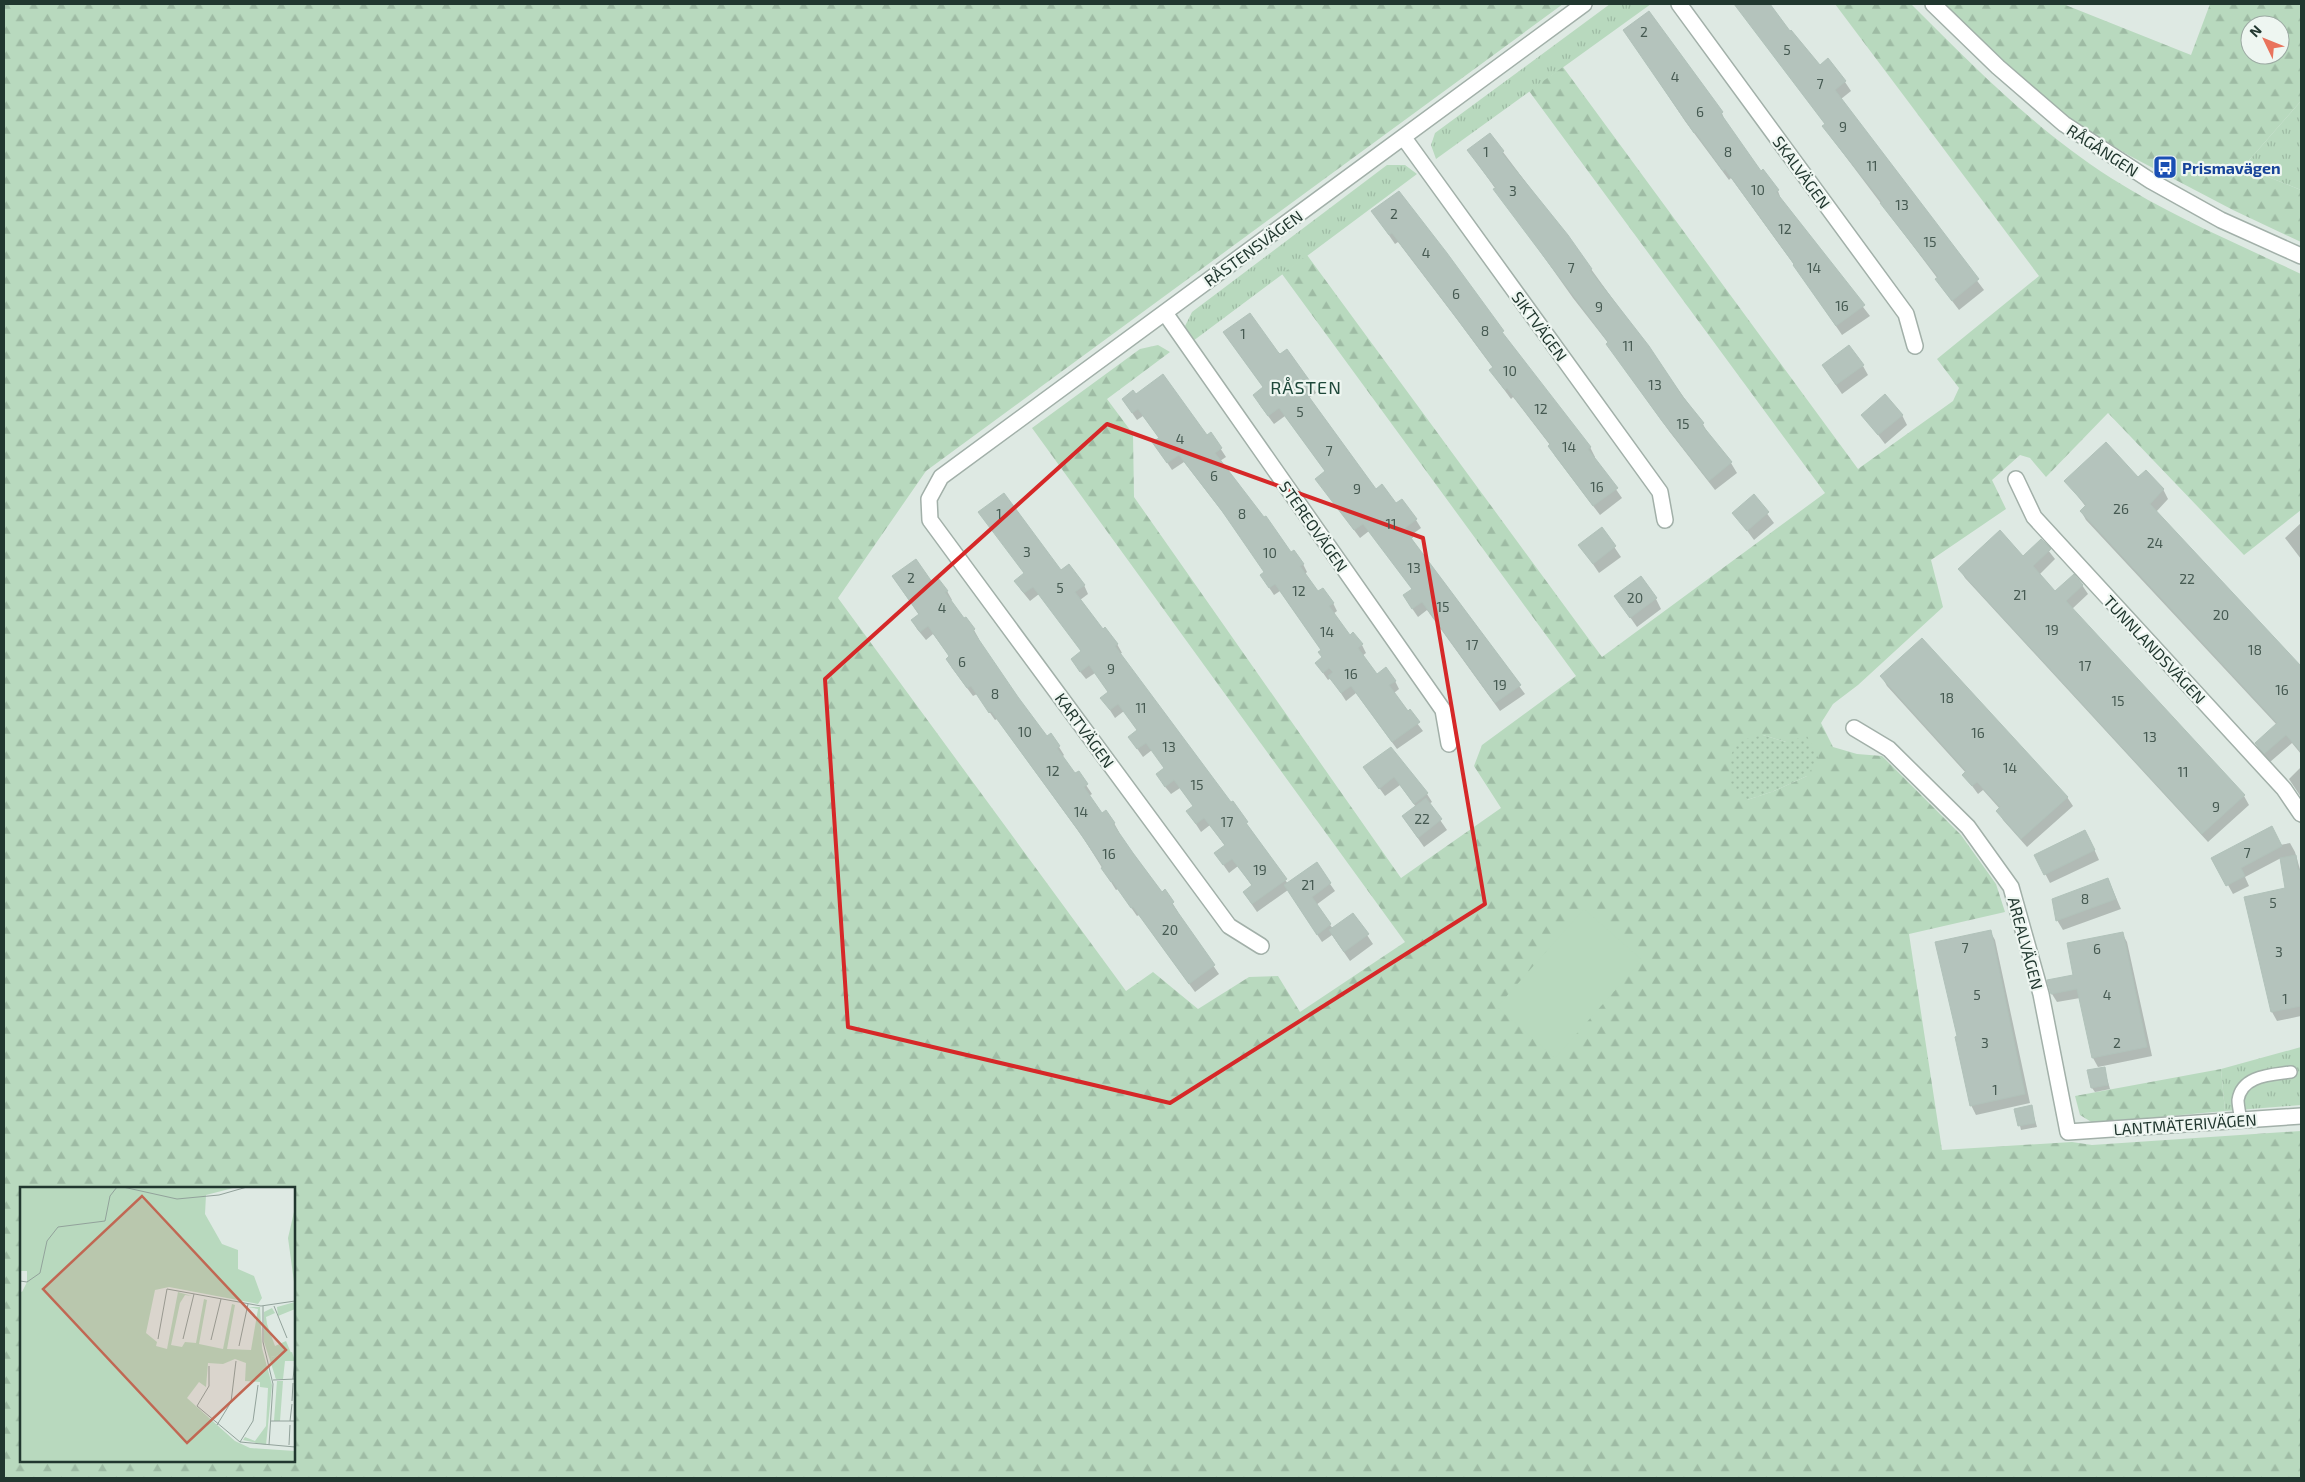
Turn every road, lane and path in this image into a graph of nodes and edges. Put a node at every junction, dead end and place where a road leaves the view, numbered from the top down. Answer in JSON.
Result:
{"nodes":[{"id":1,"x":1584,"y":4,"type":"edge"},
{"id":2,"x":1679,"y":4,"type":"edge"},
{"id":3,"x":1933,"y":4,"type":"edge"},
{"id":4,"x":1404,"y":138,"type":"junction"},
{"id":5,"x":2301,"y":256,"type":"edge"},
{"id":6,"x":1165,"y":313,"type":"junction"},
{"id":7,"x":1915,"y":346,"type":"dead end"},
{"id":8,"x":2016,"y":479,"type":"dead end"},
{"id":9,"x":929,"y":499,"type":"joint"},
{"id":10,"x":1665,"y":520,"type":"dead end"},
{"id":11,"x":1854,"y":728,"type":"dead end"},
{"id":12,"x":1449,"y":744,"type":"dead end"},
{"id":13,"x":2301,"y":814,"type":"edge"},
{"id":14,"x":1261,"y":946,"type":"dead end"},
{"id":15,"x":2291,"y":1072,"type":"dead end"},
{"id":16,"x":2301,"y":1116,"type":"edge"},
{"id":17,"x":2241,"y":1120,"type":"junction"},
{"id":18,"x":2068,"y":1132,"type":"joint"}],
"edges":[{"from":1,"to":4,"type":"street","name":"RÅSTENSVÄGEN"},
{"from":2,"to":7,"type":"street","name":"SKALVÄGEN"},
{"from":3,"to":5,"type":"street","name":"RÅGÅNGEN"},
{"from":4,"to":6,"type":"street","name":"RÅSTENSVÄGEN"},
{"from":4,"to":10,"type":"street","name":"SIKTVÄGEN"},
{"from":6,"to":9,"type":"street","name":"RÅSTENSVÄGEN"},
{"from":6,"to":12,"type":"street","name":"STEREOVÄGEN"},
{"from":8,"to":13,"type":"street","name":"TUNNLANDSVÄGEN"},
{"from":9,"to":14,"type":"street","name":"KARTVÄGEN"},
{"from":11,"to":18,"type":"street","name":"AREALVÄGEN"},
{"from":15,"to":17,"type":"lane"},
{"from":16,"to":17,"type":"street","name":"LANTMÄTERIVÄGEN"},
{"from":17,"to":18,"type":"street","name":"LANTMÄTERIVÄGEN"}]}
